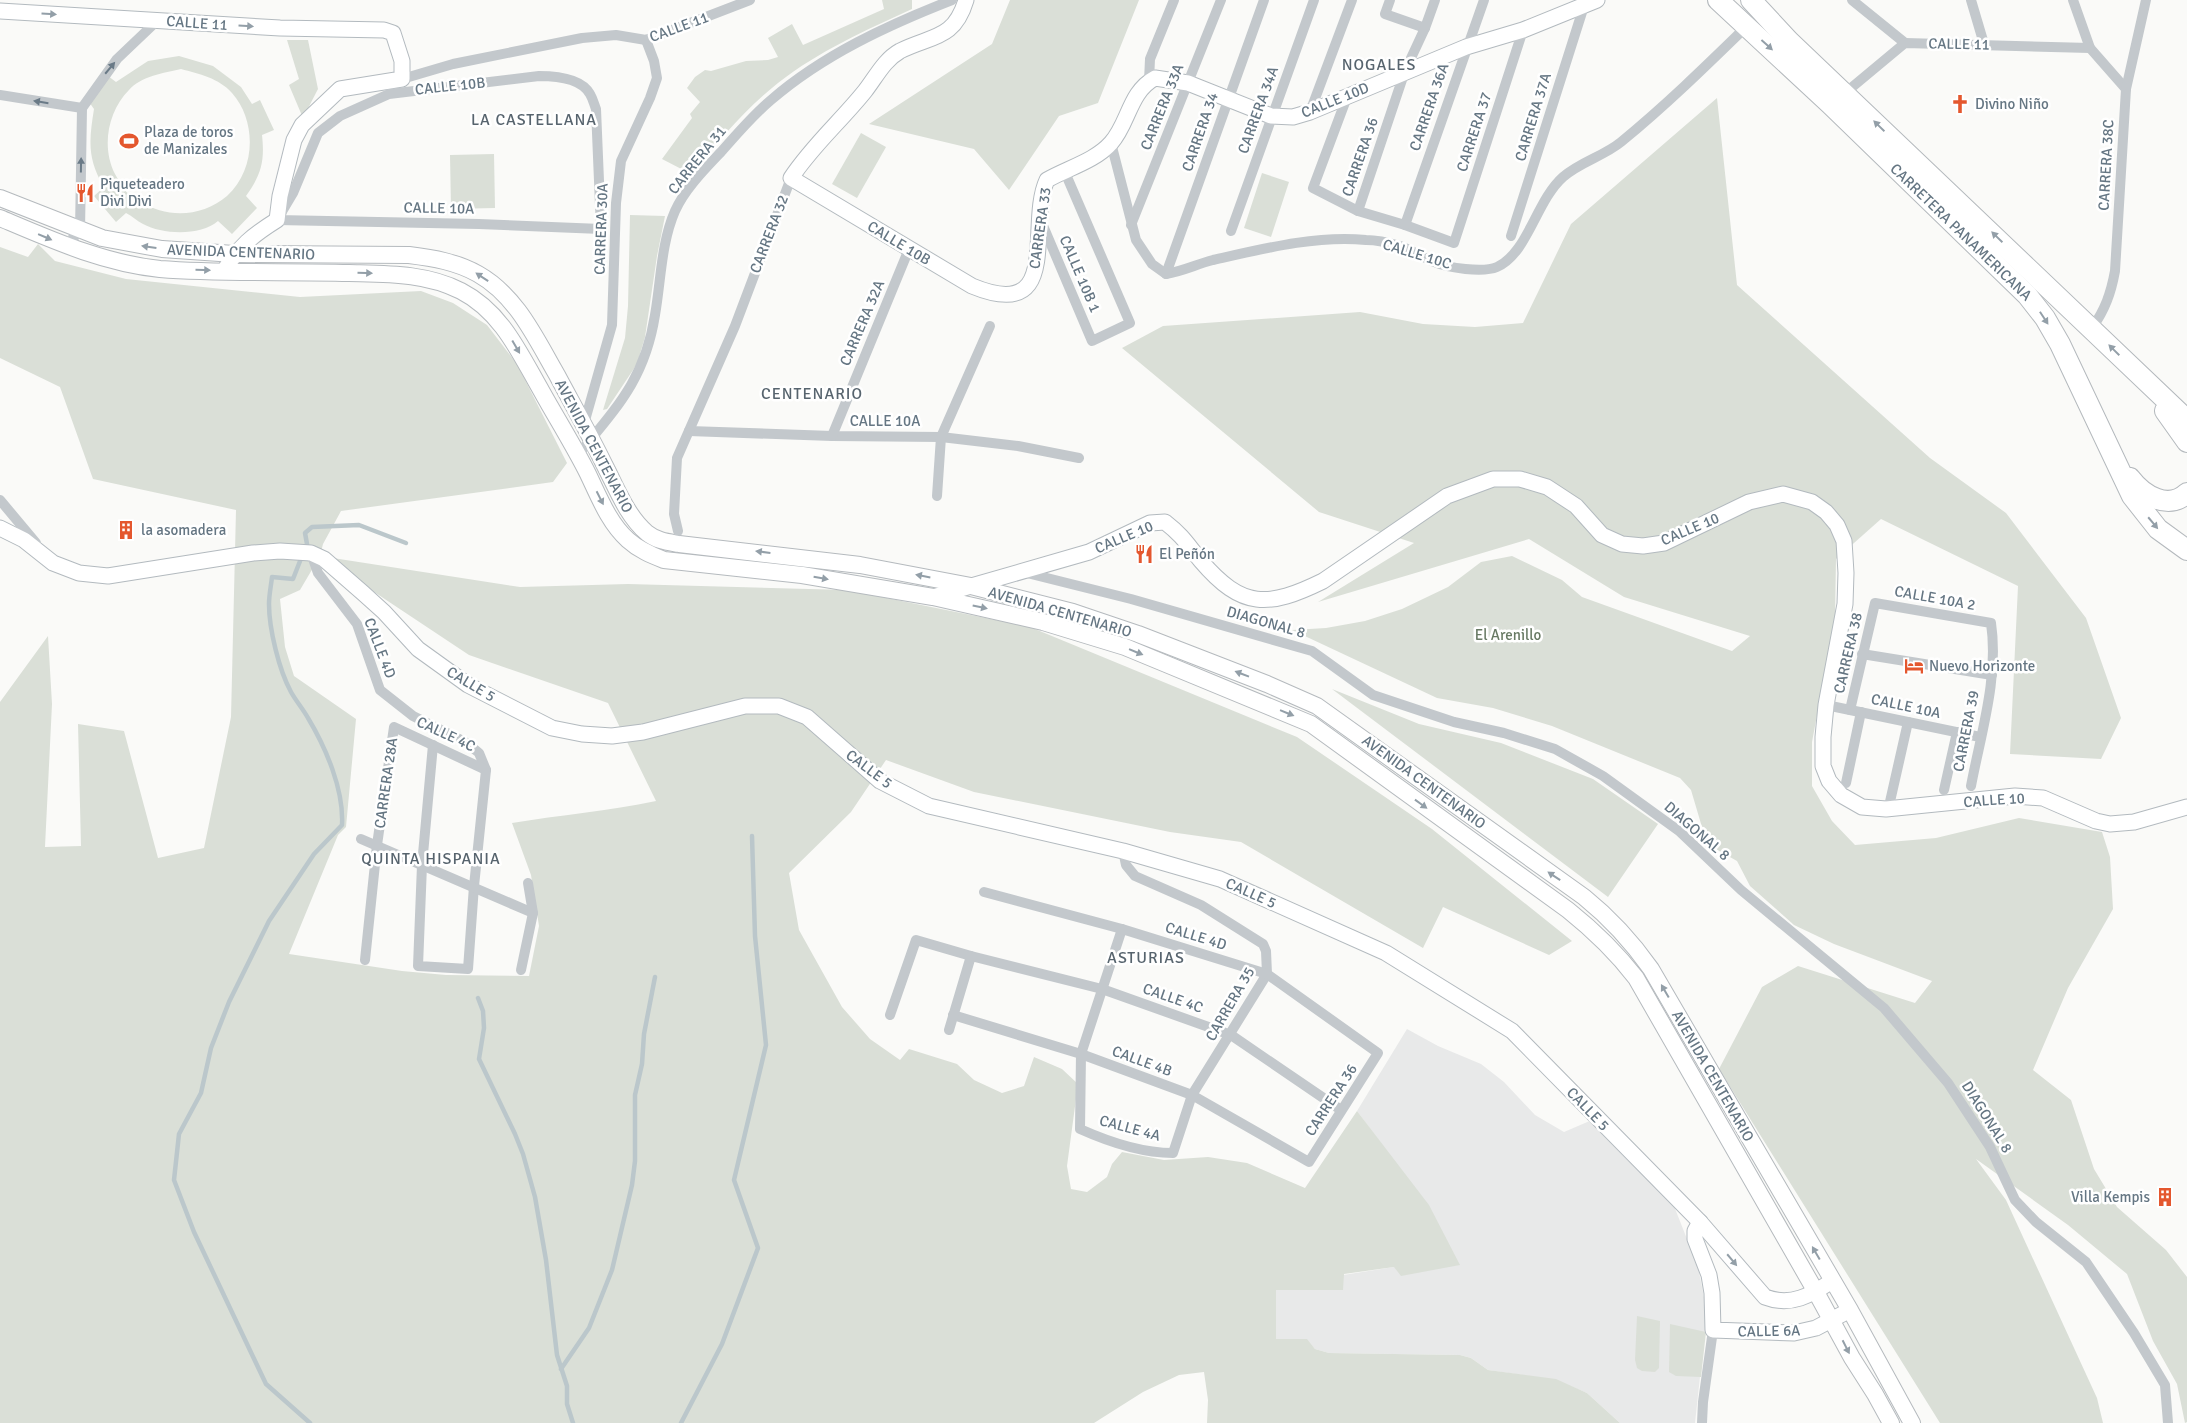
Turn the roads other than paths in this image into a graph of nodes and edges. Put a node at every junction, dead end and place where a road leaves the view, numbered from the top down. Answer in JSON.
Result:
{"nodes":[{"id":1,"x":750,"y":0,"type":"edge"},
{"id":2,"x":952,"y":0,"type":"edge"},
{"id":3,"x":966,"y":0,"type":"edge"},
{"id":4,"x":1174,"y":0,"type":"edge"},
{"id":5,"x":1221,"y":0,"type":"edge"},
{"id":6,"x":1264,"y":0,"type":"edge"},
{"id":7,"x":1314,"y":0,"type":"edge"},
{"id":8,"x":1352,"y":0,"type":"edge"},
{"id":9,"x":1390,"y":0,"type":"edge"},
{"id":10,"x":1435,"y":0,"type":"edge"},
{"id":11,"x":1484,"y":0,"type":"edge"},
{"id":12,"x":1718,"y":0,"type":"edge"},
{"id":13,"x":1751,"y":0,"type":"edge"},
{"id":14,"x":1852,"y":0,"type":"edge"},
{"id":15,"x":1971,"y":0,"type":"edge"},
{"id":16,"x":2073,"y":0,"type":"edge"},
{"id":17,"x":2146,"y":0,"type":"edge"},
{"id":18,"x":1590,"y":3,"type":"edge"},
{"id":19,"x":0,"y":10,"type":"edge"},
{"id":20,"x":158,"y":20,"type":"junction"},
{"id":21,"x":1746,"y":26,"type":"junction"},
{"id":22,"x":1425,"y":28,"type":"junction"},
{"id":23,"x":1523,"y":30,"type":"junction"},
{"id":24,"x":646,"y":40,"type":"junction"},
{"id":25,"x":1905,"y":44,"type":"junction"},
{"id":26,"x":1984,"y":44,"type":"junction"},
{"id":27,"x":1466,"y":47,"type":"junction"},
{"id":28,"x":2090,"y":48,"type":"junction"},
{"id":29,"x":1405,"y":71,"type":"junction"},
{"id":30,"x":402,"y":79,"type":"junction"},
{"id":31,"x":1152,"y":79,"type":"junction"},
{"id":32,"x":1188,"y":83,"type":"junction"},
{"id":33,"x":2126,"y":88,"type":"junction"},
{"id":34,"x":1845,"y":93,"type":"junction"},
{"id":35,"x":0,"y":94,"type":"edge"},
{"id":36,"x":1347,"y":96,"type":"junction"},
{"id":37,"x":1228,"y":98,"type":"junction"},
{"id":38,"x":82,"y":108,"type":"junction"},
{"id":39,"x":1310,"y":112,"type":"junction"},
{"id":40,"x":1271,"y":116,"type":"junction"},
{"id":41,"x":1111,"y":143,"type":"junction"},
{"id":42,"x":1064,"y":170,"type":"junction"},
{"id":43,"x":791,"y":178,"type":"junction"},
{"id":44,"x":0,"y":198,"type":"edge"},
{"id":45,"x":1358,"y":211,"type":"junction"},
{"id":46,"x":0,"y":218,"type":"edge"},
{"id":47,"x":1040,"y":218,"type":"junction"},
{"id":48,"x":276,"y":220,"type":"junction"},
{"id":49,"x":1131,"y":225,"type":"junction"},
{"id":50,"x":1405,"y":225,"type":"junction"},
{"id":51,"x":601,"y":230,"type":"joint"},
{"id":52,"x":80,"y":231,"type":"junction"},
{"id":53,"x":1231,"y":231,"type":"dead end"},
{"id":54,"x":1511,"y":236,"type":"dead end"},
{"id":55,"x":65,"y":246,"type":"junction"},
{"id":56,"x":909,"y":249,"type":"junction"},
{"id":57,"x":234,"y":254,"type":"junction"},
{"id":58,"x":224,"y":271,"type":"junction"},
{"id":59,"x":1166,"y":274,"type":"junction"},
{"id":60,"x":1012,"y":295,"type":"joint"},
{"id":61,"x":990,"y":326,"type":"dead end"},
{"id":62,"x":2092,"y":328,"type":"junction"},
{"id":63,"x":2130,"y":367,"type":"junction"},
{"id":64,"x":2187,"y":420,"type":"edge"},
{"id":65,"x":588,"y":431,"type":"junction"},
{"id":66,"x":689,"y":431,"type":"junction"},
{"id":67,"x":832,"y":436,"type":"junction"},
{"id":68,"x":941,"y":437,"type":"junction"},
{"id":69,"x":2187,"y":442,"type":"edge"},
{"id":70,"x":2108,"y":445,"type":"junction"},
{"id":71,"x":578,"y":454,"type":"junction"},
{"id":72,"x":1079,"y":458,"type":"dead end"},
{"id":73,"x":2187,"y":493,"type":"edge"},
{"id":74,"x":936,"y":496,"type":"dead end"},
{"id":75,"x":0,"y":500,"type":"edge"},
{"id":76,"x":634,"y":518,"type":"junction"},
{"id":77,"x":0,"y":528,"type":"edge"},
{"id":78,"x":617,"y":529,"type":"junction"},
{"id":79,"x":678,"y":532,"type":"dead end"},
{"id":80,"x":2187,"y":550,"type":"edge"},
{"id":81,"x":312,"y":553,"type":"junction"},
{"id":82,"x":53,"y":563,"type":"junction"},
{"id":83,"x":1019,"y":571,"type":"junction"},
{"id":84,"x":971,"y":586,"type":"junction"},
{"id":85,"x":933,"y":597,"type":"junction"},
{"id":86,"x":1874,"y":603,"type":"joint"},
{"id":87,"x":1991,"y":623,"type":"joint"},
{"id":88,"x":1862,"y":654,"type":"junction"},
{"id":89,"x":1992,"y":675,"type":"junction"},
{"id":90,"x":1826,"y":705,"type":"junction"},
{"id":91,"x":1850,"y":710,"type":"junction"},
{"id":92,"x":1861,"y":712,"type":"junction"},
{"id":93,"x":1908,"y":722,"type":"junction"},
{"id":94,"x":394,"y":727,"type":"joint"},
{"id":95,"x":1957,"y":732,"type":"junction"},
{"id":96,"x":1980,"y":737,"type":"junction"},
{"id":97,"x":433,"y":745,"type":"junction"},
{"id":98,"x":486,"y":770,"type":"junction"},
{"id":99,"x":1846,"y":783,"type":"dead end"},
{"id":100,"x":1971,"y":786,"type":"dead end"},
{"id":101,"x":1944,"y":790,"type":"dead end"},
{"id":102,"x":1889,"y":806,"type":"dead end"},
{"id":103,"x":2187,"y":807,"type":"edge"},
{"id":104,"x":361,"y":839,"type":"dead end"},
{"id":105,"x":377,"y":845,"type":"junction"},
{"id":106,"x":1123,"y":851,"type":"junction"},
{"id":107,"x":422,"y":865,"type":"junction"},
{"id":108,"x":528,"y":883,"type":"dead end"},
{"id":109,"x":474,"y":886,"type":"junction"},
{"id":110,"x":984,"y":892,"type":"dead end"},
{"id":111,"x":533,"y":913,"type":"junction"},
{"id":112,"x":1122,"y":929,"type":"junction"},
{"id":113,"x":973,"y":957,"type":"junction"},
{"id":114,"x":365,"y":960,"type":"dead end"},
{"id":115,"x":521,"y":970,"type":"dead end"},
{"id":116,"x":1267,"y":974,"type":"junction"},
{"id":117,"x":1102,"y":989,"type":"junction"},
{"id":118,"x":890,"y":1015,"type":"dead end"},
{"id":119,"x":953,"y":1015,"type":"junction"},
{"id":120,"x":949,"y":1030,"type":"dead end"},
{"id":121,"x":1231,"y":1034,"type":"junction"},
{"id":122,"x":1378,"y":1053,"type":"joint"},
{"id":123,"x":1081,"y":1054,"type":"junction"},
{"id":124,"x":1192,"y":1095,"type":"junction"},
{"id":125,"x":1341,"y":1110,"type":"junction"},
{"id":126,"x":1172,"y":1153,"type":"joint"},
{"id":127,"x":1309,"y":1162,"type":"joint"},
{"id":128,"x":1700,"y":1222,"type":"junction"},
{"id":129,"x":1832,"y":1281,"type":"junction"},
{"id":130,"x":1816,"y":1292,"type":"junction"},
{"id":131,"x":1850,"y":1310,"type":"junction"},
{"id":132,"x":1832,"y":1321,"type":"junction"},
{"id":133,"x":1713,"y":1330,"type":"junction"},
{"id":134,"x":1904,"y":1407,"type":"junction"},
{"id":135,"x":1889,"y":1419,"type":"edge"},
{"id":136,"x":1702,"y":1423,"type":"edge"},
{"id":137,"x":1912,"y":1423,"type":"edge"},
{"id":138,"x":2168,"y":1423,"type":"edge"}],
"edges":[{"from":1,"to":24,"type":"street","name":"CALLE 11"},
{"from":2,"to":65,"type":"street","name":"CARRERA 31"},
{"from":3,"to":43,"type":"street","name":"CARRERA 32"},
{"from":4,"to":31,"type":"street"},
{"from":5,"to":32,"type":"street","name":"CARRERA 33A"},
{"from":6,"to":37,"type":"street","name":"CARRERA 34"},
{"from":7,"to":40,"type":"street","name":"CARRERA 34A"},
{"from":8,"to":39,"type":"street"},
{"from":9,"to":22,"type":"street"},
{"from":10,"to":22,"type":"street","name":"CARRERA 36"},
{"from":11,"to":27,"type":"street","name":"CARRERA 36A"},
{"from":12,"to":21,"type":"highway","name":"CARRETERA PANAMERICANA"},
{"from":13,"to":34,"type":"highway","name":"CARRETERA PANAMERICANA"},
{"from":14,"to":25,"type":"street"},
{"from":15,"to":26,"type":"street"},
{"from":16,"to":28,"type":"street"},
{"from":17,"to":33,"type":"street","name":"CARRERA 38C"},
{"from":18,"to":23,"type":"street","name":"CALLE 10D"},
{"from":18,"to":54,"type":"street","name":"CARRERA 37A"},
{"from":19,"to":20,"type":"street","name":"CALLE 11","one_way":true},
{"from":20,"to":30,"type":"street","name":"CALLE 11","one_way":true},
{"from":38,"to":20,"type":"street","one_way":true},
{"from":21,"to":59,"type":"street","name":"CALLE 10C"},
{"from":21,"to":70,"type":"highway","name":"CARRETERA PANAMERICANA","one_way":true},
{"from":22,"to":29,"type":"street","name":"CARRERA 36"},
{"from":23,"to":27,"type":"street","name":"CALLE 10D"},
{"from":23,"to":50,"type":"street","name":"CARRERA 37"},
{"from":24,"to":30,"type":"street","name":"CALLE 11"},
{"from":24,"to":65,"type":"street","name":"CARRERA 30A"},
{"from":25,"to":26,"type":"street","name":"CALLE 11"},
{"from":25,"to":34,"type":"street"},
{"from":26,"to":28,"type":"street","name":"CALLE 11"},
{"from":27,"to":29,"type":"street","name":"CALLE 10D"},
{"from":27,"to":50,"type":"street","name":"CARRERA 36A"},
{"from":28,"to":33,"type":"street"},
{"from":29,"to":36,"type":"street","name":"CALLE 10D"},
{"from":29,"to":45,"type":"street","name":"CARRERA 36"},
{"from":30,"to":48,"type":"street"},
{"from":31,"to":32,"type":"street","name":"CALLE 10D"},
{"from":31,"to":41,"type":"street","name":"CARRERA 33"},
{"from":32,"to":37,"type":"street","name":"CALLE 10D"},
{"from":32,"to":49,"type":"street","name":"CARRERA 33A"},
{"from":33,"to":62,"type":"street","name":"CARRERA 38C"},
{"from":62,"to":34,"type":"highway","name":"CARRETERA PANAMERICANA","one_way":true},
{"from":38,"to":35,"type":"street","one_way":true},
{"from":36,"to":39,"type":"street","name":"CALLE 10D"},
{"from":36,"to":45,"type":"street"},
{"from":37,"to":40,"type":"street","name":"CALLE 10D"},
{"from":37,"to":59,"type":"street","name":"CARRERA 34"},
{"from":52,"to":38,"type":"street","one_way":true},
{"from":39,"to":40,"type":"street","name":"CALLE 10D"},
{"from":40,"to":53,"type":"street","name":"CARRERA 34A"},
{"from":41,"to":42,"type":"street","name":"CARRERA 33"},
{"from":41,"to":49,"type":"street"},
{"from":42,"to":47,"type":"street","name":"CARRERA 33"},
{"from":42,"to":47,"type":"street","name":"CALLE 10B 1"},
{"from":43,"to":56,"type":"street","name":"CALLE 10B"},
{"from":43,"to":66,"type":"street","name":"CARRERA 32"},
{"from":44,"to":52,"type":"main road","name":"AVENIDA CENTENARIO"},
{"from":45,"to":50,"type":"street"},
{"from":46,"to":55,"type":"main road","name":"AVENIDA CENTENARIO","one_way":true},
{"from":47,"to":60,"type":"street","name":"CARRERA 33"},
{"from":48,"to":51,"type":"street","name":"CALLE 10A"},
{"from":48,"to":51,"type":"street","name":"CALLE 10B"},
{"from":48,"to":57,"type":"street"},
{"from":49,"to":59,"type":"street"},
{"from":52,"to":55,"type":"street"},
{"from":57,"to":52,"type":"main road","name":"AVENIDA CENTENARIO","one_way":true},
{"from":55,"to":58,"type":"main road","name":"AVENIDA CENTENARIO","one_way":true},
{"from":56,"to":60,"type":"street","name":"CALLE 10B"},
{"from":56,"to":67,"type":"street","name":"CARRERA 32A"},
{"from":57,"to":58,"type":"street"},
{"from":65,"to":57,"type":"main road","name":"AVENIDA CENTENARIO","one_way":true},
{"from":58,"to":71,"type":"main road","name":"AVENIDA CENTENARIO","one_way":true},
{"from":61,"to":68,"type":"street"},
{"from":63,"to":62,"type":"highway","name":"CARRETERA PANAMERICANA","one_way":true},
{"from":63,"to":64,"type":"highway","name":"CARRETERA PANAMERICANA"},
{"from":63,"to":69,"type":"highway"},
{"from":65,"to":71,"type":"street","name":"CARRERA 30A"},
{"from":65,"to":76,"type":"main road","name":"AVENIDA CENTENARIO"},
{"from":66,"to":67,"type":"street","name":"CALLE 10A"},
{"from":66,"to":79,"type":"street","name":"CARRERA 32"},
{"from":67,"to":68,"type":"street","name":"CALLE 10A"},
{"from":68,"to":72,"type":"street","name":"CALLE 10A"},
{"from":68,"to":74,"type":"street"},
{"from":70,"to":73,"type":"highway"},
{"from":70,"to":80,"type":"highway","name":"CARRETERA PANAMERICANA","one_way":true},
{"from":71,"to":78,"type":"main road","name":"AVENIDA CENTENARIO","one_way":true},
{"from":75,"to":82,"type":"street"},
{"from":76,"to":78,"type":"main road"},
{"from":84,"to":76,"type":"main road","name":"AVENIDA CENTENARIO","one_way":true},
{"from":77,"to":82,"type":"street","name":"CALLE 5"},
{"from":78,"to":85,"type":"main road","name":"AVENIDA CENTENARIO","one_way":true},
{"from":81,"to":82,"type":"street","name":"CALLE 5"},
{"from":81,"to":98,"type":"street","name":"CALLE 4D"},
{"from":81,"to":106,"type":"street","name":"CALLE 5"},
{"from":83,"to":84,"type":"street","name":"CALLE 10"},
{"from":83,"to":90,"type":"street","name":"CALLE 10"},
{"from":83,"to":138,"type":"street","name":"DIAGONAL 8"},
{"from":84,"to":85,"type":"street","name":"CALLE 10"},
{"from":129,"to":84,"type":"main road","name":"AVENIDA CENTENARIO","one_way":true},
{"from":85,"to":130,"type":"main road","name":"AVENIDA CENTENARIO","one_way":true},
{"from":86,"to":87,"type":"street","name":"CALLE 10A 2"},
{"from":86,"to":88,"type":"street","name":"CARRERA 38"},
{"from":87,"to":89,"type":"street","name":"CARRERA 39"},
{"from":88,"to":89,"type":"street"},
{"from":88,"to":91,"type":"street","name":"CARRERA 38"},
{"from":89,"to":96,"type":"street","name":"CARRERA 39"},
{"from":90,"to":91,"type":"street","name":"CALLE 10A"},
{"from":90,"to":103,"type":"street","name":"CALLE 10"},
{"from":91,"to":92,"type":"street","name":"CALLE 10A"},
{"from":92,"to":93,"type":"street","name":"CALLE 10A"},
{"from":92,"to":99,"type":"street","name":"CARRERA 38"},
{"from":93,"to":95,"type":"street","name":"CALLE 10A"},
{"from":93,"to":102,"type":"street"},
{"from":94,"to":97,"type":"street","name":"CALLE 4C"},
{"from":94,"to":105,"type":"street","name":"CARRERA 28A"},
{"from":95,"to":96,"type":"street","name":"CALLE 10A"},
{"from":95,"to":101,"type":"street"},
{"from":96,"to":100,"type":"street","name":"CARRERA 39"},
{"from":97,"to":98,"type":"street","name":"CALLE 4C"},
{"from":97,"to":107,"type":"street"},
{"from":98,"to":109,"type":"street"},
{"from":104,"to":105,"type":"street"},
{"from":105,"to":107,"type":"street"},
{"from":105,"to":114,"type":"street","name":"CARRERA 28A"},
{"from":106,"to":116,"type":"street","name":"CARRERA 35"},
{"from":106,"to":128,"type":"street","name":"CALLE 5"},
{"from":107,"to":109,"type":"street"},
{"from":107,"to":109,"type":"street"},
{"from":108,"to":111,"type":"street"},
{"from":109,"to":111,"type":"street"},
{"from":110,"to":112,"type":"street","name":"CALLE 4D"},
{"from":111,"to":115,"type":"street"},
{"from":112,"to":116,"type":"street","name":"CALLE 4D"},
{"from":112,"to":117,"type":"street"},
{"from":113,"to":117,"type":"street","name":"CALLE 4C"},
{"from":113,"to":118,"type":"street","name":"CALLE 4C"},
{"from":113,"to":119,"type":"street"},
{"from":116,"to":121,"type":"street","name":"CARRERA 35"},
{"from":116,"to":122,"type":"street","name":"CALLE 4D"},
{"from":117,"to":121,"type":"street","name":"CALLE 4C"},
{"from":117,"to":123,"type":"street"},
{"from":119,"to":120,"type":"street"},
{"from":119,"to":123,"type":"street","name":"CALLE 4B"},
{"from":121,"to":124,"type":"street","name":"CARRERA 35"},
{"from":121,"to":125,"type":"street","name":"CALLE 4C"},
{"from":122,"to":125,"type":"street","name":"CARRERA 36"},
{"from":123,"to":124,"type":"street","name":"CALLE 4B"},
{"from":123,"to":126,"type":"street","name":"CALLE 4A"},
{"from":124,"to":126,"type":"street","name":"CARRERA 35"},
{"from":124,"to":127,"type":"street","name":"CALLE 4B"},
{"from":125,"to":127,"type":"street","name":"CARRERA 36"},
{"from":128,"to":130,"type":"street","name":"CALLE 5","one_way":true},
{"from":128,"to":133,"type":"street"},
{"from":129,"to":130,"type":"street","name":"CALLE 5"},
{"from":129,"to":131,"type":"main road","name":"AVENIDA CENTENARIO"},
{"from":130,"to":132,"type":"main road","name":"AVENIDA CENTENARIO"},
{"from":131,"to":132,"type":"street","name":"CALLE 6A"},
{"from":131,"to":134,"type":"main road","name":"AVENIDA CENTENARIO"},
{"from":132,"to":133,"type":"street","name":"CALLE 6A"},
{"from":132,"to":135,"type":"main road","name":"AVENIDA CENTENARIO","one_way":true},
{"from":133,"to":136,"type":"street"},
{"from":134,"to":135,"type":"main road"},
{"from":134,"to":137,"type":"main road","name":"AVENIDA CENTENARIO"}]}
